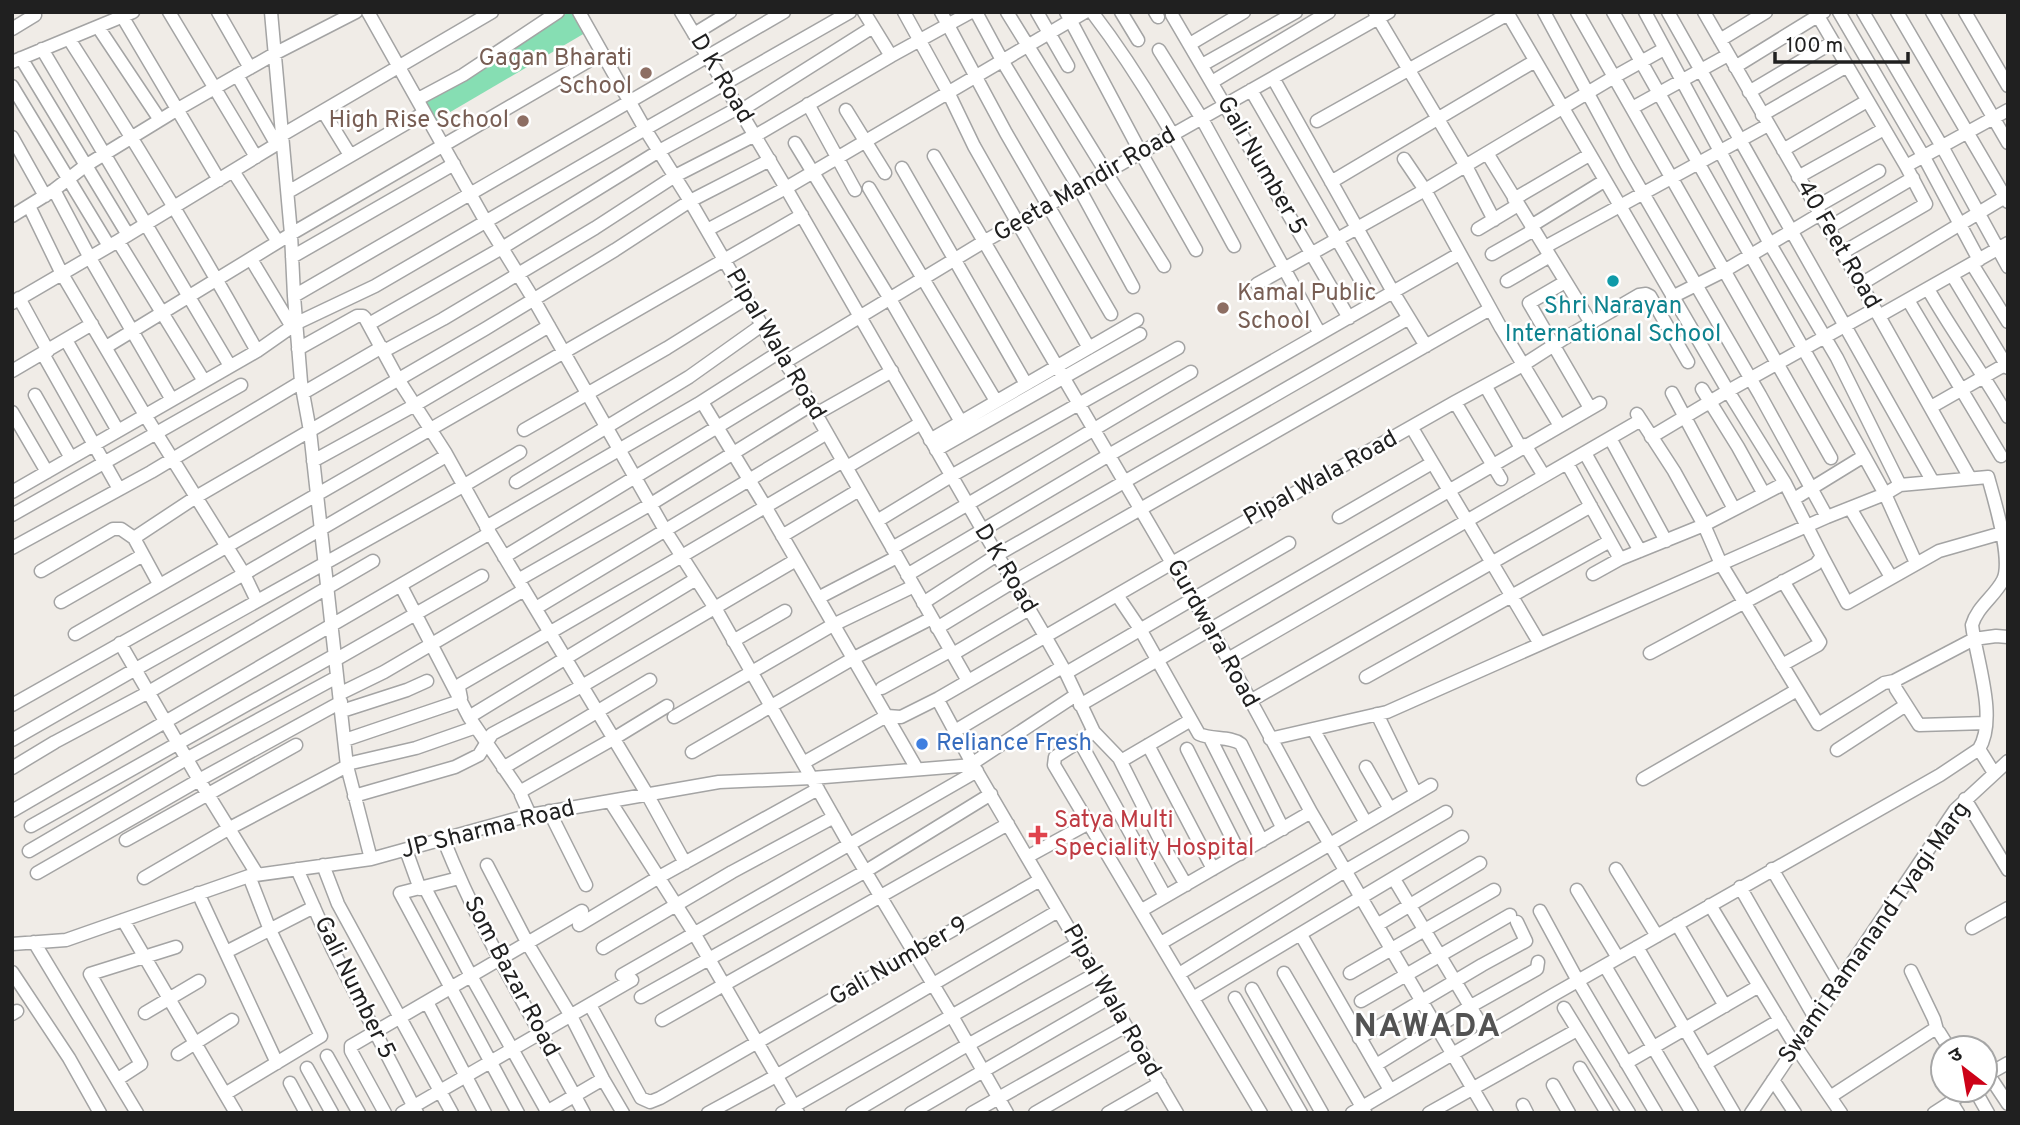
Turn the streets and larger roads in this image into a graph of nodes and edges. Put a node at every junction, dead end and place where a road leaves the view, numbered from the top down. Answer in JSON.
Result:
{"nodes":[{"id":1,"x":169,"y":12,"type":"edge"},
{"id":2,"x":218,"y":12,"type":"edge"},
{"id":3,"x":356,"y":12,"type":"edge"},
{"id":4,"x":368,"y":12,"type":"edge"},
{"id":5,"x":492,"y":12,"type":"edge"},
{"id":6,"x":558,"y":12,"type":"edge"},
{"id":7,"x":579,"y":12,"type":"edge"},
{"id":8,"x":681,"y":12,"type":"edge"},
{"id":9,"x":730,"y":12,"type":"edge"},
{"id":10,"x":784,"y":12,"type":"edge"},
{"id":11,"x":850,"y":12,"type":"edge"},
{"id":12,"x":864,"y":12,"type":"edge"},
{"id":13,"x":904,"y":12,"type":"edge"},
{"id":14,"x":941,"y":12,"type":"edge"},
{"id":15,"x":973,"y":12,"type":"edge"},
{"id":16,"x":1007,"y":12,"type":"edge"},
{"id":17,"x":1037,"y":12,"type":"edge"},
{"id":18,"x":1085,"y":12,"type":"edge"},
{"id":19,"x":1092,"y":12,"type":"edge"},
{"id":20,"x":1121,"y":12,"type":"edge"},
{"id":21,"x":1244,"y":12,"type":"edge"},
{"id":22,"x":1296,"y":12,"type":"edge"},
{"id":23,"x":1329,"y":12,"type":"edge"},
{"id":24,"x":1544,"y":12,"type":"edge"},
{"id":25,"x":1577,"y":12,"type":"edge"},
{"id":26,"x":1612,"y":12,"type":"edge"},
{"id":27,"x":1645,"y":12,"type":"edge"},
{"id":28,"x":1668,"y":12,"type":"edge"},
{"id":29,"x":1766,"y":12,"type":"edge"},
{"id":30,"x":1839,"y":12,"type":"edge"},
{"id":31,"x":1863,"y":12,"type":"edge"},
{"id":32,"x":1898,"y":12,"type":"edge"},
{"id":33,"x":1931,"y":12,"type":"edge"},
{"id":34,"x":1965,"y":12,"type":"edge"},
{"id":35,"x":1507,"y":13,"type":"edge"},
{"id":36,"x":1705,"y":13,"type":"edge"},
{"id":37,"x":127,"y":14,"type":"edge"},
{"id":38,"x":274,"y":14,"type":"edge"},
{"id":39,"x":1380,"y":14,"type":"edge"},
{"id":40,"x":1821,"y":14,"type":"edge"},
{"id":41,"x":35,"y":15,"type":"dead end"},
{"id":42,"x":1172,"y":15,"type":"dead end"},
{"id":43,"x":1069,"y":17,"type":"edge"},
{"id":44,"x":948,"y":25,"type":"junction"},
{"id":45,"x":98,"y":27,"type":"junction"},
{"id":46,"x":873,"y":27,"type":"junction"},
{"id":47,"x":12,"y":29,"type":"edge"},
{"id":48,"x":694,"y":34,"type":"junction"},
{"id":49,"x":1050,"y":34,"type":"junction"},
{"id":50,"x":69,"y":39,"type":"junction"},
{"id":51,"x":1138,"y":40,"type":"dead end"},
{"id":52,"x":1720,"y":40,"type":"junction"},
{"id":53,"x":920,"y":41,"type":"junction"},
{"id":54,"x":1833,"y":42,"type":"junction"},
{"id":55,"x":1190,"y":44,"type":"junction"},
{"id":56,"x":1029,"y":47,"type":"junction"},
{"id":57,"x":42,"y":49,"type":"junction"},
{"id":58,"x":1664,"y":49,"type":"junction"},
{"id":59,"x":1159,"y":50,"type":"dead end"},
{"id":60,"x":276,"y":53,"type":"junction"},
{"id":61,"x":602,"y":53,"type":"junction"},
{"id":62,"x":1728,"y":55,"type":"junction"},
{"id":63,"x":708,"y":56,"type":"junction"},
{"id":64,"x":891,"y":56,"type":"junction"},
{"id":65,"x":17,"y":60,"type":"edge"},
{"id":66,"x":1535,"y":61,"type":"junction"},
{"id":67,"x":1003,"y":62,"type":"junction"},
{"id":68,"x":1640,"y":63,"type":"junction"},
{"id":69,"x":1202,"y":65,"type":"junction"},
{"id":70,"x":398,"y":66,"type":"junction"},
{"id":71,"x":1068,"y":66,"type":"dead end"},
{"id":72,"x":1847,"y":66,"type":"junction"},
{"id":73,"x":250,"y":68,"type":"junction"},
{"id":74,"x":1735,"y":68,"type":"junction"},
{"id":75,"x":1409,"y":71,"type":"junction"},
{"id":76,"x":1700,"y":71,"type":"junction"},
{"id":77,"x":237,"y":75,"type":"junction"},
{"id":78,"x":976,"y":77,"type":"junction"},
{"id":79,"x":1614,"y":77,"type":"junction"},
{"id":80,"x":1273,"y":78,"type":"junction"},
{"id":81,"x":1681,"y":81,"type":"junction"},
{"id":82,"x":1212,"y":82,"type":"junction"},
{"id":83,"x":724,"y":84,"type":"junction"},
{"id":84,"x":12,"y":86,"type":"edge"},
{"id":85,"x":2008,"y":86,"type":"edge"},
{"id":86,"x":214,"y":88,"type":"junction"},
{"id":87,"x":1251,"y":90,"type":"junction"},
{"id":88,"x":948,"y":92,"type":"junction"},
{"id":89,"x":1749,"y":92,"type":"junction"},
{"id":90,"x":1587,"y":93,"type":"junction"},
{"id":91,"x":1658,"y":93,"type":"junction"},
{"id":92,"x":418,"y":99,"type":"junction"},
{"id":93,"x":629,"y":101,"type":"junction"},
{"id":94,"x":1867,"y":101,"type":"junction"},
{"id":95,"x":808,"y":104,"type":"junction"},
{"id":96,"x":1226,"y":105,"type":"junction"},
{"id":97,"x":1561,"y":108,"type":"junction"},
{"id":98,"x":1632,"y":108,"type":"junction"},
{"id":99,"x":178,"y":109,"type":"junction"},
{"id":100,"x":739,"y":109,"type":"junction"},
{"id":101,"x":846,"y":110,"type":"dead end"},
{"id":102,"x":2008,"y":110,"type":"edge"},
{"id":103,"x":323,"y":111,"type":"junction"},
{"id":104,"x":424,"y":113,"type":"junction"},
{"id":105,"x":1993,"y":117,"type":"junction"},
{"id":106,"x":1202,"y":119,"type":"junction"},
{"id":107,"x":1438,"y":119,"type":"junction"},
{"id":108,"x":160,"y":120,"type":"junction"},
{"id":109,"x":1765,"y":120,"type":"junction"},
{"id":110,"x":1317,"y":121,"type":"dead end"},
{"id":111,"x":645,"y":129,"type":"junction"},
{"id":112,"x":1884,"y":129,"type":"junction"},
{"id":113,"x":1966,"y":131,"type":"junction"},
{"id":114,"x":1174,"y":134,"type":"junction"},
{"id":115,"x":755,"y":135,"type":"junction"},
{"id":116,"x":12,"y":137,"type":"edge"},
{"id":117,"x":133,"y":138,"type":"junction"},
{"id":118,"x":280,"y":140,"type":"junction"},
{"id":119,"x":1739,"y":140,"type":"junction"},
{"id":120,"x":865,"y":141,"type":"junction"},
{"id":121,"x":795,"y":143,"type":"dead end"},
{"id":122,"x":2008,"y":143,"type":"edge"},
{"id":123,"x":443,"y":146,"type":"junction"},
{"id":124,"x":1942,"y":147,"type":"junction"},
{"id":125,"x":659,"y":150,"type":"junction"},
{"id":126,"x":1783,"y":150,"type":"junction"},
{"id":127,"x":1719,"y":151,"type":"junction"},
{"id":128,"x":1141,"y":153,"type":"junction"},
{"id":129,"x":1487,"y":153,"type":"junction"},
{"id":130,"x":104,"y":154,"type":"junction"},
{"id":131,"x":350,"y":155,"type":"junction"},
{"id":132,"x":934,"y":156,"type":"dead end"},
{"id":133,"x":1589,"y":156,"type":"junction"},
{"id":134,"x":256,"y":157,"type":"junction"},
{"id":135,"x":1923,"y":157,"type":"junction"},
{"id":136,"x":837,"y":158,"type":"junction"},
{"id":137,"x":1404,"y":159,"type":"dead end"},
{"id":138,"x":770,"y":160,"type":"junction"},
{"id":139,"x":1697,"y":163,"type":"junction"},
{"id":140,"x":454,"y":164,"type":"junction"},
{"id":141,"x":85,"y":166,"type":"junction"},
{"id":142,"x":1466,"y":166,"type":"junction"},
{"id":143,"x":1906,"y":166,"type":"junction"},
{"id":144,"x":902,"y":168,"type":"dead end"},
{"id":145,"x":233,"y":171,"type":"junction"},
{"id":146,"x":1880,"y":171,"type":"dead end"},
{"id":147,"x":813,"y":172,"type":"junction"},
{"id":148,"x":1107,"y":172,"type":"junction"},
{"id":149,"x":885,"y":173,"type":"dead end"},
{"id":150,"x":675,"y":176,"type":"junction"},
{"id":151,"x":1798,"y":177,"type":"junction"},
{"id":152,"x":1672,"y":178,"type":"junction"},
{"id":153,"x":1913,"y":178,"type":"junction"},
{"id":154,"x":68,"y":180,"type":"junction"},
{"id":155,"x":219,"y":180,"type":"junction"},
{"id":156,"x":1604,"y":181,"type":"junction"},
{"id":157,"x":1331,"y":182,"type":"junction"},
{"id":158,"x":786,"y":188,"type":"junction"},
{"id":159,"x":1079,"y":188,"type":"junction"},
{"id":160,"x":1425,"y":190,"type":"junction"},
{"id":161,"x":288,"y":192,"type":"junction"},
{"id":162,"x":50,"y":193,"type":"junction"},
{"id":163,"x":1643,"y":193,"type":"junction"},
{"id":164,"x":471,"y":195,"type":"junction"},
{"id":165,"x":2006,"y":200,"type":"edge"},
{"id":166,"x":690,"y":201,"type":"junction"},
{"id":167,"x":1516,"y":202,"type":"junction"},
{"id":168,"x":1048,"y":205,"type":"junction"},
{"id":169,"x":29,"y":206,"type":"junction"},
{"id":170,"x":1619,"y":206,"type":"junction"},
{"id":171,"x":173,"y":207,"type":"junction"},
{"id":172,"x":1818,"y":210,"type":"junction"},
{"id":173,"x":1979,"y":214,"type":"junction"},
{"id":174,"x":802,"y":215,"type":"junction"},
{"id":175,"x":12,"y":216,"type":"edge"},
{"id":176,"x":1494,"y":220,"type":"junction"},
{"id":177,"x":486,"y":222,"type":"junction"},
{"id":178,"x":1019,"y":222,"type":"junction"},
{"id":179,"x":146,"y":224,"type":"junction"},
{"id":180,"x":1960,"y":225,"type":"junction"},
{"id":181,"x":1532,"y":228,"type":"junction"},
{"id":182,"x":1828,"y":228,"type":"junction"},
{"id":183,"x":1357,"y":229,"type":"junction"},
{"id":184,"x":1478,"y":229,"type":"dead end"},
{"id":185,"x":707,"y":230,"type":"junction"},
{"id":186,"x":1791,"y":231,"type":"junction"},
{"id":187,"x":291,"y":234,"type":"junction"},
{"id":188,"x":1338,"y":239,"type":"junction"},
{"id":189,"x":118,"y":241,"type":"junction"},
{"id":190,"x":278,"y":242,"type":"junction"},
{"id":191,"x":985,"y":242,"type":"junction"},
{"id":192,"x":1770,"y":244,"type":"junction"},
{"id":193,"x":1234,"y":246,"type":"dead end"},
{"id":194,"x":2003,"y":246,"type":"edge"},
{"id":195,"x":502,"y":248,"type":"junction"},
{"id":196,"x":1196,"y":250,"type":"dead end"},
{"id":197,"x":1548,"y":252,"type":"junction"},
{"id":198,"x":1842,"y":253,"type":"junction"},
{"id":199,"x":1312,"y":254,"type":"junction"},
{"id":200,"x":1460,"y":254,"type":"junction"},
{"id":201,"x":1492,"y":254,"type":"dead end"},
{"id":202,"x":1751,"y":255,"type":"junction"},
{"id":203,"x":292,"y":257,"type":"junction"},
{"id":204,"x":90,"y":258,"type":"junction"},
{"id":205,"x":251,"y":259,"type":"junction"},
{"id":206,"x":724,"y":260,"type":"junction"},
{"id":207,"x":954,"y":260,"type":"junction"},
{"id":208,"x":1976,"y":262,"type":"junction"},
{"id":209,"x":1164,"y":266,"type":"dead end"},
{"id":210,"x":2008,"y":267,"type":"edge"},
{"id":211,"x":1285,"y":269,"type":"junction"},
{"id":212,"x":1724,"y":271,"type":"junction"},
{"id":213,"x":62,"y":274,"type":"junction"},
{"id":214,"x":519,"y":274,"type":"junction"},
{"id":215,"x":1952,"y":275,"type":"junction"},
{"id":216,"x":217,"y":279,"type":"junction"},
{"id":217,"x":922,"y":279,"type":"junction"},
{"id":218,"x":1507,"y":281,"type":"dead end"},
{"id":219,"x":1565,"y":282,"type":"junction"},
{"id":220,"x":1257,"y":284,"type":"dead end"},
{"id":221,"x":1861,"y":284,"type":"junction"},
{"id":222,"x":1696,"y":285,"type":"junction"},
{"id":223,"x":1364,"y":286,"type":"dead end"},
{"id":224,"x":1133,"y":287,"type":"dead end"},
{"id":225,"x":1928,"y":289,"type":"junction"},
{"id":226,"x":1393,"y":292,"type":"junction"},
{"id":227,"x":189,"y":296,"type":"junction"},
{"id":228,"x":294,"y":296,"type":"junction"},
{"id":229,"x":1672,"y":297,"type":"junction"},
{"id":230,"x":747,"y":298,"type":"junction"},
{"id":231,"x":890,"y":299,"type":"junction"},
{"id":232,"x":16,"y":300,"type":"edge"},
{"id":233,"x":534,"y":300,"type":"junction"},
{"id":234,"x":1908,"y":300,"type":"junction"},
{"id":235,"x":1490,"y":309,"type":"junction"},
{"id":236,"x":1877,"y":312,"type":"junction"},
{"id":237,"x":163,"y":313,"type":"junction"},
{"id":238,"x":1111,"y":314,"type":"dead end"},
{"id":239,"x":860,"y":317,"type":"junction"},
{"id":240,"x":1349,"y":318,"type":"junction"},
{"id":241,"x":1409,"y":318,"type":"junction"},
{"id":242,"x":1137,"y":320,"type":"dead end"},
{"id":243,"x":2008,"y":322,"type":"edge"},
{"id":244,"x":1591,"y":323,"type":"junction"},
{"id":245,"x":92,"y":324,"type":"junction"},
{"id":246,"x":369,"y":324,"type":"junction"},
{"id":247,"x":294,"y":325,"type":"junction"},
{"id":248,"x":762,"y":325,"type":"junction"},
{"id":249,"x":1845,"y":325,"type":"junction"},
{"id":250,"x":549,"y":326,"type":"junction"},
{"id":251,"x":132,"y":332,"type":"junction"},
{"id":252,"x":1140,"y":334,"type":"dead end"},
{"id":253,"x":1320,"y":334,"type":"junction"},
{"id":254,"x":1824,"y":337,"type":"junction"},
{"id":255,"x":66,"y":340,"type":"junction"},
{"id":256,"x":1559,"y":342,"type":"junction"},
{"id":257,"x":1426,"y":346,"type":"junction"},
{"id":258,"x":106,"y":347,"type":"junction"},
{"id":259,"x":1089,"y":348,"type":"junction"},
{"id":260,"x":1178,"y":348,"type":"dead end"},
{"id":261,"x":298,"y":349,"type":"junction"},
{"id":262,"x":383,"y":349,"type":"junction"},
{"id":263,"x":1803,"y":349,"type":"junction"},
{"id":264,"x":257,"y":351,"type":"junction"},
{"id":265,"x":46,"y":352,"type":"junction"},
{"id":266,"x":563,"y":352,"type":"junction"},
{"id":267,"x":781,"y":357,"type":"junction"},
{"id":268,"x":1688,"y":362,"type":"dead end"},
{"id":269,"x":1777,"y":363,"type":"junction"},
{"id":270,"x":1524,"y":365,"type":"junction"},
{"id":271,"x":2007,"y":365,"type":"edge"},
{"id":272,"x":230,"y":366,"type":"junction"},
{"id":273,"x":12,"y":371,"type":"edge"},
{"id":274,"x":1060,"y":371,"type":"junction"},
{"id":275,"x":891,"y":372,"type":"junction"},
{"id":276,"x":1191,"y":372,"type":"dead end"},
{"id":277,"x":1984,"y":376,"type":"junction"},
{"id":278,"x":398,"y":379,"type":"junction"},
{"id":279,"x":796,"y":379,"type":"junction"},
{"id":280,"x":1751,"y":379,"type":"junction"},
{"id":281,"x":204,"y":381,"type":"junction"},
{"id":282,"x":1026,"y":384,"type":"junction"},
{"id":283,"x":241,"y":385,"type":"dead end"},
{"id":284,"x":1486,"y":387,"type":"junction"},
{"id":285,"x":302,"y":388,"type":"junction"},
{"id":286,"x":1702,"y":389,"type":"dead end"},
{"id":287,"x":1962,"y":389,"type":"junction"},
{"id":288,"x":1728,"y":391,"type":"junction"},
{"id":289,"x":1672,"y":393,"type":"dead end"},
{"id":290,"x":587,"y":394,"type":"junction"},
{"id":291,"x":35,"y":395,"type":"dead end"},
{"id":292,"x":172,"y":400,"type":"junction"},
{"id":293,"x":996,"y":401,"type":"junction"},
{"id":294,"x":702,"y":402,"type":"junction"},
{"id":295,"x":1455,"y":402,"type":"junction"},
{"id":296,"x":1710,"y":402,"type":"junction"},
{"id":297,"x":1080,"y":404,"type":"junction"},
{"id":298,"x":415,"y":405,"type":"junction"},
{"id":299,"x":1931,"y":407,"type":"junction"},
{"id":300,"x":814,"y":410,"type":"junction"},
{"id":301,"x":12,"y":412,"type":"edge"},
{"id":302,"x":145,"y":415,"type":"junction"},
{"id":303,"x":1684,"y":417,"type":"junction"},
{"id":304,"x":2008,"y":417,"type":"edge"},
{"id":305,"x":961,"y":422,"type":"junction"},
{"id":306,"x":921,"y":423,"type":"junction"},
{"id":307,"x":1560,"y":426,"type":"junction"},
{"id":308,"x":717,"y":427,"type":"junction"},
{"id":309,"x":607,"y":428,"type":"junction"},
{"id":310,"x":1094,"y":428,"type":"junction"},
{"id":311,"x":1412,"y":428,"type":"junction"},
{"id":312,"x":431,"y":430,"type":"junction"},
{"id":313,"x":524,"y":430,"type":"dead end"},
{"id":314,"x":118,"y":431,"type":"junction"},
{"id":315,"x":310,"y":431,"type":"junction"},
{"id":316,"x":156,"y":433,"type":"junction"},
{"id":317,"x":827,"y":433,"type":"junction"},
{"id":318,"x":1651,"y":437,"type":"junction"},
{"id":319,"x":1610,"y":438,"type":"junction"},
{"id":320,"x":94,"y":445,"type":"junction"},
{"id":321,"x":933,"y":445,"type":"junction"},
{"id":322,"x":1523,"y":447,"type":"junction"},
{"id":323,"x":619,"y":450,"type":"junction"},
{"id":324,"x":520,"y":452,"type":"dead end"},
{"id":325,"x":733,"y":453,"type":"junction"},
{"id":326,"x":1585,"y":453,"type":"junction"},
{"id":327,"x":1109,"y":455,"type":"junction"},
{"id":328,"x":446,"y":456,"type":"junction"},
{"id":329,"x":1864,"y":456,"type":"junction"},
{"id":330,"x":2001,"y":456,"type":"dead end"},
{"id":331,"x":71,"y":458,"type":"junction"},
{"id":332,"x":1831,"y":458,"type":"dead end"},
{"id":333,"x":172,"y":459,"type":"junction"},
{"id":334,"x":313,"y":461,"type":"junction"},
{"id":335,"x":104,"y":462,"type":"junction"},
{"id":336,"x":1432,"y":463,"type":"junction"},
{"id":337,"x":1567,"y":463,"type":"junction"},
{"id":338,"x":845,"y":464,"type":"junction"},
{"id":339,"x":1492,"y":465,"type":"junction"},
{"id":340,"x":47,"y":472,"type":"junction"},
{"id":341,"x":951,"y":476,"type":"junction"},
{"id":342,"x":1544,"y":476,"type":"junction"},
{"id":343,"x":636,"y":478,"type":"junction"},
{"id":344,"x":1970,"y":478,"type":"junction"},
{"id":345,"x":748,"y":479,"type":"junction"},
{"id":346,"x":1501,"y":479,"type":"dead end"},
{"id":347,"x":516,"y":482,"type":"dead end"},
{"id":348,"x":1125,"y":482,"type":"junction"},
{"id":349,"x":1933,"y":482,"type":"junction"},
{"id":350,"x":1785,"y":483,"type":"junction"},
{"id":351,"x":1900,"y":485,"type":"junction"},
{"id":352,"x":463,"y":486,"type":"junction"},
{"id":353,"x":1812,"y":488,"type":"junction"},
{"id":354,"x":119,"y":489,"type":"junction"},
{"id":355,"x":859,"y":490,"type":"junction"},
{"id":356,"x":1448,"y":491,"type":"junction"},
{"id":357,"x":12,"y":492,"type":"edge"},
{"id":358,"x":1764,"y":494,"type":"junction"},
{"id":359,"x":1885,"y":494,"type":"junction"},
{"id":360,"x":316,"y":495,"type":"junction"},
{"id":361,"x":196,"y":497,"type":"junction"},
{"id":362,"x":1794,"y":499,"type":"junction"},
{"id":363,"x":651,"y":504,"type":"junction"},
{"id":364,"x":968,"y":505,"type":"junction"},
{"id":365,"x":765,"y":506,"type":"junction"},
{"id":366,"x":1591,"y":506,"type":"junction"},
{"id":367,"x":1850,"y":508,"type":"junction"},
{"id":368,"x":1141,"y":509,"type":"junction"},
{"id":369,"x":1734,"y":509,"type":"junction"},
{"id":370,"x":2002,"y":509,"type":"edge"},
{"id":371,"x":12,"y":514,"type":"edge"},
{"id":372,"x":1339,"y":517,"type":"dead end"},
{"id":373,"x":1828,"y":517,"type":"junction"},
{"id":374,"x":1467,"y":521,"type":"junction"},
{"id":375,"x":877,"y":522,"type":"junction"},
{"id":376,"x":1704,"y":525,"type":"junction"},
{"id":377,"x":1807,"y":526,"type":"junction"},
{"id":378,"x":321,"y":528,"type":"junction"},
{"id":379,"x":982,"y":529,"type":"junction"},
{"id":380,"x":488,"y":530,"type":"junction"},
{"id":381,"x":665,"y":530,"type":"junction"},
{"id":382,"x":2002,"y":533,"type":"junction"},
{"id":383,"x":782,"y":536,"type":"junction"},
{"id":384,"x":134,"y":538,"type":"junction"},
{"id":385,"x":1610,"y":541,"type":"junction"},
{"id":386,"x":1666,"y":541,"type":"junction"},
{"id":387,"x":1289,"y":543,"type":"dead end"},
{"id":388,"x":225,"y":546,"type":"junction"},
{"id":389,"x":12,"y":548,"type":"edge"},
{"id":390,"x":1640,"y":551,"type":"junction"},
{"id":391,"x":895,"y":552,"type":"junction"},
{"id":392,"x":143,"y":555,"type":"junction"},
{"id":393,"x":997,"y":555,"type":"junction"},
{"id":394,"x":504,"y":556,"type":"junction"},
{"id":395,"x":682,"y":556,"type":"junction"},
{"id":396,"x":1822,"y":556,"type":"junction"},
{"id":397,"x":1620,"y":559,"type":"junction"},
{"id":398,"x":796,"y":560,"type":"junction"},
{"id":399,"x":373,"y":561,"type":"dead end"},
{"id":400,"x":326,"y":562,"type":"junction"},
{"id":401,"x":1172,"y":563,"type":"junction"},
{"id":402,"x":1492,"y":563,"type":"junction"},
{"id":403,"x":1916,"y":563,"type":"junction"},
{"id":404,"x":1721,"y":564,"type":"junction"},
{"id":405,"x":41,"y":571,"type":"dead end"},
{"id":406,"x":244,"y":574,"type":"junction"},
{"id":407,"x":1593,"y":574,"type":"dead end"},
{"id":408,"x":482,"y":576,"type":"dead end"},
{"id":409,"x":1891,"y":578,"type":"junction"},
{"id":410,"x":696,"y":579,"type":"junction"},
{"id":411,"x":911,"y":580,"type":"junction"},
{"id":412,"x":1783,"y":581,"type":"junction"},
{"id":413,"x":1013,"y":582,"type":"junction"},
{"id":414,"x":159,"y":584,"type":"junction"},
{"id":415,"x":521,"y":585,"type":"junction"},
{"id":416,"x":401,"y":586,"type":"junction"},
{"id":417,"x":328,"y":587,"type":"junction"},
{"id":418,"x":1117,"y":595,"type":"junction"},
{"id":419,"x":1512,"y":597,"type":"junction"},
{"id":420,"x":818,"y":598,"type":"junction"},
{"id":421,"x":1192,"y":598,"type":"junction"},
{"id":422,"x":257,"y":601,"type":"junction"},
{"id":423,"x":61,"y":602,"type":"dead end"},
{"id":424,"x":1744,"y":602,"type":"junction"},
{"id":425,"x":923,"y":603,"type":"junction"},
{"id":426,"x":536,"y":608,"type":"junction"},
{"id":427,"x":714,"y":608,"type":"junction"},
{"id":428,"x":1029,"y":609,"type":"junction"},
{"id":429,"x":785,"y":611,"type":"dead end"},
{"id":430,"x":414,"y":614,"type":"junction"},
{"id":431,"x":935,"y":623,"type":"junction"},
{"id":432,"x":333,"y":625,"type":"junction"},
{"id":433,"x":834,"y":625,"type":"junction"},
{"id":434,"x":1140,"y":629,"type":"junction"},
{"id":435,"x":1210,"y":629,"type":"junction"},
{"id":436,"x":550,"y":633,"type":"junction"},
{"id":437,"x":75,"y":634,"type":"dead end"},
{"id":438,"x":1045,"y":636,"type":"junction"},
{"id":439,"x":2008,"y":637,"type":"edge"},
{"id":440,"x":1974,"y":639,"type":"junction"},
{"id":441,"x":733,"y":641,"type":"junction"},
{"id":442,"x":120,"y":643,"type":"junction"},
{"id":443,"x":432,"y":643,"type":"junction"},
{"id":444,"x":1540,"y":644,"type":"junction"},
{"id":445,"x":951,"y":652,"type":"junction"},
{"id":446,"x":1650,"y":653,"type":"dead end"},
{"id":447,"x":335,"y":657,"type":"junction"},
{"id":448,"x":854,"y":658,"type":"junction"},
{"id":449,"x":566,"y":659,"type":"junction"},
{"id":450,"x":1228,"y":659,"type":"junction"},
{"id":451,"x":1157,"y":660,"type":"junction"},
{"id":452,"x":1782,"y":665,"type":"junction"},
{"id":453,"x":134,"y":670,"type":"junction"},
{"id":454,"x":1064,"y":670,"type":"junction"},
{"id":455,"x":751,"y":673,"type":"junction"},
{"id":456,"x":337,"y":677,"type":"junction"},
{"id":457,"x":1366,"y":677,"type":"dead end"},
{"id":458,"x":650,"y":680,"type":"dead end"},
{"id":459,"x":427,"y":681,"type":"dead end"},
{"id":460,"x":968,"y":681,"type":"junction"},
{"id":461,"x":1894,"y":681,"type":"junction"},
{"id":462,"x":582,"y":686,"type":"junction"},
{"id":463,"x":882,"y":688,"type":"dead end"},
{"id":464,"x":1797,"y":690,"type":"junction"},
{"id":465,"x":147,"y":693,"type":"junction"},
{"id":466,"x":940,"y":698,"type":"junction"},
{"id":467,"x":460,"y":700,"type":"junction"},
{"id":468,"x":1078,"y":700,"type":"junction"},
{"id":469,"x":1250,"y":701,"type":"junction"},
{"id":470,"x":340,"y":703,"type":"junction"},
{"id":471,"x":12,"y":705,"type":"edge"},
{"id":472,"x":1906,"y":705,"type":"junction"},
{"id":473,"x":667,"y":706,"type":"dead end"},
{"id":474,"x":771,"y":706,"type":"junction"},
{"id":475,"x":597,"y":712,"type":"junction"},
{"id":476,"x":1377,"y":714,"type":"junction"},
{"id":477,"x":887,"y":716,"type":"junction"},
{"id":478,"x":674,"y":717,"type":"dead end"},
{"id":479,"x":1191,"y":720,"type":"junction"},
{"id":480,"x":472,"y":722,"type":"junction"},
{"id":481,"x":1986,"y":723,"type":"junction"},
{"id":482,"x":165,"y":724,"type":"junction"},
{"id":483,"x":1313,"y":729,"type":"junction"},
{"id":484,"x":955,"y":731,"type":"junction"},
{"id":485,"x":1094,"y":732,"type":"junction"},
{"id":486,"x":1210,"y":738,"type":"junction"},
{"id":487,"x":613,"y":739,"type":"junction"},
{"id":488,"x":1270,"y":739,"type":"junction"},
{"id":489,"x":12,"y":740,"type":"edge"},
{"id":490,"x":345,"y":740,"type":"junction"},
{"id":491,"x":486,"y":742,"type":"junction"},
{"id":492,"x":1080,"y":742,"type":"junction"},
{"id":493,"x":177,"y":744,"type":"junction"},
{"id":494,"x":296,"y":745,"type":"dead end"},
{"id":495,"x":1148,"y":745,"type":"junction"},
{"id":496,"x":1187,"y":749,"type":"dead end"},
{"id":497,"x":1979,"y":749,"type":"junction"},
{"id":498,"x":1837,"y":750,"type":"dead end"},
{"id":499,"x":692,"y":752,"type":"dead end"},
{"id":500,"x":186,"y":759,"type":"junction"},
{"id":501,"x":1121,"y":761,"type":"junction"},
{"id":502,"x":2008,"y":761,"type":"edge"},
{"id":503,"x":803,"y":763,"type":"junction"},
{"id":504,"x":347,"y":765,"type":"junction"},
{"id":505,"x":974,"y":766,"type":"junction"},
{"id":506,"x":1366,"y":767,"type":"dead end"},
{"id":507,"x":12,"y":768,"type":"edge"},
{"id":508,"x":503,"y":768,"type":"junction"},
{"id":509,"x":917,"y":769,"type":"junction"},
{"id":510,"x":1994,"y":774,"type":"junction"},
{"id":511,"x":1643,"y":779,"type":"dead end"},
{"id":512,"x":198,"y":780,"type":"junction"},
{"id":513,"x":815,"y":784,"type":"junction"},
{"id":514,"x":1430,"y":785,"type":"dead end"},
{"id":515,"x":521,"y":793,"type":"junction"},
{"id":516,"x":647,"y":794,"type":"junction"},
{"id":517,"x":990,"y":794,"type":"junction"},
{"id":518,"x":1416,"y":794,"type":"junction"},
{"id":519,"x":208,"y":795,"type":"junction"},
{"id":520,"x":354,"y":796,"type":"junction"},
{"id":521,"x":1965,"y":799,"type":"junction"},
{"id":522,"x":610,"y":801,"type":"junction"},
{"id":523,"x":1391,"y":808,"type":"junction"},
{"id":524,"x":12,"y":811,"type":"edge"},
{"id":525,"x":549,"y":811,"type":"junction"},
{"id":526,"x":1311,"y":812,"type":"junction"},
{"id":527,"x":1446,"y":812,"type":"dead end"},
{"id":528,"x":530,"y":815,"type":"junction"},
{"id":529,"x":834,"y":817,"type":"junction"},
{"id":530,"x":1089,"y":823,"type":"junction"},
{"id":531,"x":1366,"y":823,"type":"junction"},
{"id":532,"x":1007,"y":824,"type":"junction"},
{"id":533,"x":32,"y":826,"type":"dead end"},
{"id":534,"x":228,"y":829,"type":"junction"},
{"id":535,"x":1283,"y":829,"type":"junction"},
{"id":536,"x":1462,"y":837,"type":"dead end"},
{"id":537,"x":443,"y":838,"type":"junction"},
{"id":538,"x":126,"y":840,"type":"dead end"},
{"id":539,"x":1262,"y":841,"type":"junction"},
{"id":540,"x":849,"y":844,"type":"junction"},
{"id":541,"x":1329,"y":844,"type":"junction"},
{"id":542,"x":405,"y":850,"type":"junction"},
{"id":543,"x":29,"y":851,"type":"dead end"},
{"id":544,"x":1240,"y":853,"type":"junction"},
{"id":545,"x":1027,"y":857,"type":"junction"},
{"id":546,"x":371,"y":859,"type":"junction"},
{"id":547,"x":685,"y":863,"type":"junction"},
{"id":548,"x":1480,"y":863,"type":"dead end"},
{"id":549,"x":323,"y":865,"type":"junction"},
{"id":550,"x":487,"y":865,"type":"dead end"},
{"id":551,"x":297,"y":869,"type":"junction"},
{"id":552,"x":1213,"y":869,"type":"junction"},
{"id":553,"x":1616,"y":869,"type":"dead end"},
{"id":554,"x":1772,"y":869,"type":"junction"},
{"id":555,"x":2008,"y":870,"type":"edge"},
{"id":556,"x":866,"y":871,"type":"junction"},
{"id":557,"x":1345,"y":871,"type":"junction"},
{"id":558,"x":37,"y":873,"type":"dead end"},
{"id":559,"x":253,"y":875,"type":"junction"},
{"id":560,"x":144,"y":877,"type":"dead end"},
{"id":561,"x":659,"y":877,"type":"junction"},
{"id":562,"x":458,"y":878,"type":"junction"},
{"id":563,"x":1394,"y":879,"type":"junction"},
{"id":564,"x":1040,"y":880,"type":"junction"},
{"id":565,"x":586,"y":885,"type":"dead end"},
{"id":566,"x":1186,"y":885,"type":"junction"},
{"id":567,"x":1740,"y":887,"type":"junction"},
{"id":568,"x":422,"y":889,"type":"junction"},
{"id":569,"x":1494,"y":890,"type":"dead end"},
{"id":570,"x":1577,"y":890,"type":"dead end"},
{"id":571,"x":198,"y":893,"type":"junction"},
{"id":572,"x":1166,"y":896,"type":"junction"},
{"id":573,"x":881,"y":897,"type":"junction"},
{"id":574,"x":1361,"y":899,"type":"junction"},
{"id":575,"x":1410,"y":904,"type":"junction"},
{"id":576,"x":1710,"y":905,"type":"junction"},
{"id":577,"x":677,"y":906,"type":"junction"},
{"id":578,"x":314,"y":908,"type":"junction"},
{"id":579,"x":2008,"y":908,"type":"edge"},
{"id":580,"x":1142,"y":910,"type":"junction"},
{"id":581,"x":582,"y":911,"type":"dead end"},
{"id":582,"x":1058,"y":911,"type":"junction"},
{"id":583,"x":1540,"y":911,"type":"dead end"},
{"id":584,"x":123,"y":920,"type":"junction"},
{"id":585,"x":1677,"y":924,"type":"junction"},
{"id":586,"x":579,"y":925,"type":"dead end"},
{"id":587,"x":1377,"y":925,"type":"junction"},
{"id":588,"x":1972,"y":928,"type":"dead end"},
{"id":589,"x":270,"y":930,"type":"junction"},
{"id":590,"x":1425,"y":930,"type":"junction"},
{"id":591,"x":694,"y":933,"type":"junction"},
{"id":592,"x":1301,"y":934,"type":"junction"},
{"id":593,"x":1657,"y":936,"type":"junction"},
{"id":594,"x":34,"y":942,"type":"junction"},
{"id":595,"x":528,"y":943,"type":"junction"},
{"id":596,"x":1161,"y":943,"type":"junction"},
{"id":597,"x":12,"y":944,"type":"edge"},
{"id":598,"x":1077,"y":944,"type":"junction"},
{"id":599,"x":176,"y":947,"type":"dead end"},
{"id":600,"x":1637,"y":947,"type":"junction"},
{"id":601,"x":603,"y":948,"type":"dead end"},
{"id":602,"x":1391,"y":950,"type":"junction"},
{"id":603,"x":226,"y":952,"type":"junction"},
{"id":604,"x":914,"y":954,"type":"junction"},
{"id":605,"x":1441,"y":955,"type":"junction"},
{"id":606,"x":145,"y":957,"type":"junction"},
{"id":607,"x":501,"y":958,"type":"junction"},
{"id":608,"x":1618,"y":958,"type":"junction"},
{"id":609,"x":708,"y":959,"type":"junction"},
{"id":610,"x":1538,"y":962,"type":"dead end"},
{"id":611,"x":1605,"y":966,"type":"junction"},
{"id":612,"x":1910,"y":971,"type":"dead end"},
{"id":613,"x":12,"y":972,"type":"edge"},
{"id":614,"x":1284,"y":973,"type":"dead end"},
{"id":615,"x":1179,"y":974,"type":"junction"},
{"id":616,"x":1350,"y":974,"type":"dead end"},
{"id":617,"x":1096,"y":975,"type":"junction"},
{"id":618,"x":1406,"y":975,"type":"junction"},
{"id":619,"x":471,"y":976,"type":"junction"},
{"id":620,"x":199,"y":981,"type":"dead end"},
{"id":621,"x":1456,"y":981,"type":"junction"},
{"id":622,"x":1578,"y":981,"type":"junction"},
{"id":623,"x":1839,"y":983,"type":"junction"},
{"id":624,"x":723,"y":985,"type":"junction"},
{"id":625,"x":932,"y":985,"type":"junction"},
{"id":626,"x":1759,"y":986,"type":"junction"},
{"id":627,"x":450,"y":988,"type":"junction"},
{"id":628,"x":1252,"y":989,"type":"dead end"},
{"id":629,"x":641,"y":997,"type":"dead end"},
{"id":630,"x":1109,"y":998,"type":"junction"},
{"id":631,"x":1193,"y":998,"type":"junction"},
{"id":632,"x":1235,"y":998,"type":"dead end"},
{"id":633,"x":170,"y":999,"type":"junction"},
{"id":634,"x":1361,"y":1001,"type":"dead end"},
{"id":635,"x":1422,"y":1002,"type":"junction"},
{"id":636,"x":428,"y":1003,"type":"junction"},
{"id":637,"x":590,"y":1005,"type":"junction"},
{"id":638,"x":1471,"y":1006,"type":"junction"},
{"id":639,"x":1725,"y":1006,"type":"junction"},
{"id":640,"x":1564,"y":1008,"type":"dead end"},
{"id":641,"x":145,"y":1013,"type":"dead end"},
{"id":642,"x":571,"y":1016,"type":"junction"},
{"id":643,"x":952,"y":1016,"type":"junction"},
{"id":644,"x":400,"y":1018,"type":"junction"},
{"id":645,"x":1815,"y":1018,"type":"junction"},
{"id":646,"x":232,"y":1020,"type":"dead end"},
{"id":647,"x":662,"y":1020,"type":"dead end"},
{"id":648,"x":1780,"y":1020,"type":"junction"},
{"id":649,"x":1126,"y":1027,"type":"junction"},
{"id":650,"x":1436,"y":1028,"type":"junction"},
{"id":651,"x":1577,"y":1030,"type":"junction"},
{"id":652,"x":1684,"y":1030,"type":"junction"},
{"id":653,"x":1937,"y":1030,"type":"junction"},
{"id":654,"x":375,"y":1032,"type":"junction"},
{"id":655,"x":1486,"y":1033,"type":"junction"},
{"id":656,"x":541,"y":1034,"type":"junction"},
{"id":657,"x":1940,"y":1034,"type":"edge"},
{"id":658,"x":1359,"y":1038,"type":"junction"},
{"id":659,"x":757,"y":1043,"type":"junction"},
{"id":660,"x":196,"y":1044,"type":"junction"},
{"id":661,"x":967,"y":1046,"type":"junction"},
{"id":662,"x":1653,"y":1047,"type":"junction"},
{"id":663,"x":1796,"y":1047,"type":"junction"},
{"id":664,"x":514,"y":1049,"type":"junction"},
{"id":665,"x":1141,"y":1052,"type":"junction"},
{"id":666,"x":177,"y":1054,"type":"dead end"},
{"id":667,"x":1451,"y":1054,"type":"junction"},
{"id":668,"x":327,"y":1056,"type":"dead end"},
{"id":669,"x":491,"y":1062,"type":"junction"},
{"id":670,"x":277,"y":1063,"type":"junction"},
{"id":671,"x":1626,"y":1063,"type":"junction"},
{"id":672,"x":1705,"y":1064,"type":"junction"},
{"id":673,"x":1376,"y":1065,"type":"junction"},
{"id":674,"x":307,"y":1068,"type":"dead end"},
{"id":675,"x":1580,"y":1068,"type":"dead end"},
{"id":676,"x":983,"y":1072,"type":"junction"},
{"id":677,"x":466,"y":1076,"type":"junction"},
{"id":678,"x":776,"y":1076,"type":"junction"},
{"id":679,"x":118,"y":1079,"type":"junction"},
{"id":680,"x":603,"y":1079,"type":"junction"},
{"id":681,"x":1773,"y":1080,"type":"junction"},
{"id":682,"x":290,"y":1083,"type":"dead end"},
{"id":683,"x":1160,"y":1083,"type":"junction"},
{"id":684,"x":1553,"y":1085,"type":"dead end"},
{"id":685,"x":1473,"y":1089,"type":"junction"},
{"id":686,"x":1390,"y":1090,"type":"junction"},
{"id":687,"x":440,"y":1091,"type":"junction"},
{"id":688,"x":225,"y":1094,"type":"junction"},
{"id":689,"x":575,"y":1095,"type":"junction"},
{"id":690,"x":1830,"y":1097,"type":"junction"},
{"id":691,"x":998,"y":1098,"type":"junction"},
{"id":692,"x":1955,"y":1107,"type":"edge"},
{"id":693,"x":410,"y":1111,"type":"edge"},
{"id":694,"x":791,"y":1111,"type":"edge"},
{"id":695,"x":1360,"y":1111,"type":"edge"},
{"id":696,"x":547,"y":1112,"type":"edge"},
{"id":697,"x":1174,"y":1112,"type":"edge"},
{"id":698,"x":100,"y":1113,"type":"edge"},
{"id":699,"x":137,"y":1113,"type":"edge"},
{"id":700,"x":236,"y":1113,"type":"edge"},
{"id":701,"x":306,"y":1113,"type":"edge"},
{"id":702,"x":332,"y":1113,"type":"edge"},
{"id":703,"x":359,"y":1113,"type":"edge"},
{"id":704,"x":385,"y":1113,"type":"edge"},
{"id":705,"x":452,"y":1113,"type":"edge"},
{"id":706,"x":485,"y":1113,"type":"edge"},
{"id":707,"x":518,"y":1113,"type":"edge"},
{"id":708,"x":584,"y":1113,"type":"edge"},
{"id":709,"x":623,"y":1113,"type":"edge"},
{"id":710,"x":708,"y":1113,"type":"edge"},
{"id":711,"x":852,"y":1113,"type":"edge"},
{"id":712,"x":911,"y":1113,"type":"edge"},
{"id":713,"x":972,"y":1113,"type":"edge"},
{"id":714,"x":1007,"y":1113,"type":"edge"},
{"id":715,"x":1035,"y":1113,"type":"edge"},
{"id":716,"x":1108,"y":1113,"type":"edge"},
{"id":717,"x":1261,"y":1113,"type":"edge"},
{"id":718,"x":1301,"y":1113,"type":"edge"},
{"id":719,"x":1322,"y":1113,"type":"edge"},
{"id":720,"x":1429,"y":1113,"type":"edge"},
{"id":721,"x":1487,"y":1113,"type":"edge"},
{"id":722,"x":1569,"y":1113,"type":"edge"},
{"id":723,"x":1607,"y":1113,"type":"edge"},
{"id":724,"x":1629,"y":1113,"type":"edge"},
{"id":725,"x":1656,"y":1113,"type":"edge"},
{"id":726,"x":1692,"y":1113,"type":"edge"},
{"id":727,"x":1734,"y":1113,"type":"edge"},
{"id":728,"x":1751,"y":1113,"type":"edge"},
{"id":729,"x":1795,"y":1113,"type":"edge"},
{"id":730,"x":1841,"y":1113,"type":"edge"},
{"id":731,"x":1934,"y":1113,"type":"edge"}],
"edges":[{"from":1,"to":86,"type":"street"},
{"from":2,"to":73,"type":"street"},
{"from":3,"to":60,"type":"street"},
{"from":4,"to":70,"type":"street"},
{"from":5,"to":70,"type":"street"},
{"from":6,"to":92,"type":"street"},
{"from":7,"to":61,"type":"street","name":"Pipal Wala Road"},
{"from":8,"to":48,"type":"street","name":"D K Road"},
{"from":9,"to":48,"type":"street"},
{"from":10,"to":63,"type":"street"},
{"from":11,"to":83,"type":"street"},
{"from":12,"to":46,"type":"street"},
{"from":13,"to":53,"type":"street"},
{"from":14,"to":44,"type":"street"},
{"from":15,"to":44,"type":"street"},
{"from":15,"to":67,"type":"street"},
{"from":16,"to":56,"type":"street"},
{"from":17,"to":49,"type":"street"},
{"from":18,"to":43,"type":"street"},
{"from":19,"to":114,"type":"street"},
{"from":20,"to":51,"type":"street"},
{"from":21,"to":55,"type":"street"},
{"from":22,"to":69,"type":"street"},
{"from":23,"to":82,"type":"street"},
{"from":24,"to":90,"type":"street"},
{"from":25,"to":79,"type":"street"},
{"from":26,"to":68,"type":"street"},
{"from":27,"to":58,"type":"street"},
{"from":28,"to":76,"type":"street"},
{"from":29,"to":52,"type":"street"},
{"from":30,"to":135,"type":"street"},
{"from":31,"to":124,"type":"street"},
{"from":32,"to":113,"type":"street"},
{"from":33,"to":105,"type":"street"},
{"from":34,"to":85,"type":"street"},
{"from":35,"to":66,"type":"street"},
{"from":35,"to":75,"type":"street"},
{"from":36,"to":52,"type":"street","name":"40 Feet Road"},
{"from":37,"to":45,"type":"street"},
{"from":37,"to":99,"type":"street"},
{"from":38,"to":60,"type":"street"},
{"from":39,"to":75,"type":"street"},
{"from":39,"to":80,"type":"street","name":"Geeta Mandir Road"},
{"from":40,"to":54,"type":"street"},
{"from":40,"to":74,"type":"street"},
{"from":41,"to":47,"type":"street"},
{"from":42,"to":55,"type":"street","name":"Gali Number 5"},
{"from":43,"to":49,"type":"street"},
{"from":43,"to":128,"type":"street"},
{"from":44,"to":53,"type":"street"},
{"from":44,"to":78,"type":"street"},
{"from":45,"to":50,"type":"street"},
{"from":45,"to":108,"type":"street"},
{"from":46,"to":64,"type":"street"},
{"from":46,"to":100,"type":"street"},
{"from":48,"to":63,"type":"street","name":"D K Road"},
{"from":49,"to":56,"type":"street"},
{"from":49,"to":71,"type":"street"},
{"from":50,"to":57,"type":"street"},
{"from":50,"to":117,"type":"street"},
{"from":52,"to":62,"type":"street","name":"40 Feet Road"},
{"from":53,"to":64,"type":"street"},
{"from":53,"to":88,"type":"street"},
{"from":54,"to":72,"type":"street"},
{"from":54,"to":89,"type":"street"},
{"from":55,"to":69,"type":"street","name":"Gali Number 5"},
{"from":56,"to":67,"type":"street"},
{"from":56,"to":148,"type":"street"},
{"from":57,"to":65,"type":"street"},
{"from":57,"to":130,"type":"street"},
{"from":58,"to":68,"type":"street"},
{"from":58,"to":81,"type":"street"},
{"from":59,"to":106,"type":"street"},
{"from":60,"to":73,"type":"street"},
{"from":60,"to":118,"type":"street"},
{"from":61,"to":93,"type":"street","name":"Pipal Wala Road"},
{"from":61,"to":123,"type":"street"},
{"from":62,"to":74,"type":"street","name":"40 Feet Road"},
{"from":62,"to":76,"type":"street"},
{"from":63,"to":83,"type":"street","name":"D K Road"},
{"from":63,"to":93,"type":"street"},
{"from":64,"to":95,"type":"street"},
{"from":65,"to":141,"type":"street"},
{"from":66,"to":97,"type":"street"},
{"from":66,"to":107,"type":"street"},
{"from":67,"to":78,"type":"street"},
{"from":67,"to":159,"type":"street"},
{"from":68,"to":79,"type":"street"},
{"from":68,"to":91,"type":"street"},
{"from":69,"to":82,"type":"street","name":"Gali Number 5"},
{"from":70,"to":92,"type":"street"},
{"from":70,"to":103,"type":"street"},
{"from":72,"to":94,"type":"street"},
{"from":72,"to":109,"type":"street"},
{"from":73,"to":77,"type":"street"},
{"from":74,"to":89,"type":"street","name":"40 Feet Road"},
{"from":75,"to":107,"type":"street"},
{"from":75,"to":110,"type":"street"},
{"from":76,"to":81,"type":"street"},
{"from":76,"to":119,"type":"street"},
{"from":77,"to":86,"type":"street"},
{"from":77,"to":118,"type":"street"},
{"from":78,"to":88,"type":"street"},
{"from":78,"to":168,"type":"street"},
{"from":79,"to":90,"type":"street"},
{"from":79,"to":98,"type":"street"},
{"from":80,"to":87,"type":"street","name":"Geeta Mandir Road"},
{"from":80,"to":157,"type":"street"},
{"from":81,"to":91,"type":"street"},
{"from":81,"to":127,"type":"street"},
{"from":82,"to":96,"type":"street","name":"Gali Number 5"},
{"from":83,"to":100,"type":"street","name":"D K Road"},
{"from":83,"to":111,"type":"street"},
{"from":84,"to":154,"type":"street"},
{"from":86,"to":99,"type":"street"},
{"from":86,"to":134,"type":"street"},
{"from":87,"to":96,"type":"street","name":"Geeta Mandir Road"},
{"from":87,"to":188,"type":"street"},
{"from":88,"to":120,"type":"street"},
{"from":88,"to":178,"type":"street"},
{"from":89,"to":109,"type":"street","name":"40 Feet Road"},
{"from":90,"to":97,"type":"street"},
{"from":90,"to":163,"type":"street"},
{"from":91,"to":98,"type":"street"},
{"from":91,"to":139,"type":"street"},
{"from":92,"to":104,"type":"street"},
{"from":93,"to":111,"type":"street","name":"Pipal Wala Road"},
{"from":93,"to":164,"type":"street"},
{"from":94,"to":112,"type":"street"},
{"from":94,"to":126,"type":"street"},
{"from":95,"to":115,"type":"street"},
{"from":95,"to":136,"type":"street"},
{"from":96,"to":106,"type":"street","name":"Geeta Mandir Road"},
{"from":96,"to":199,"type":"street","name":"Gali Number 5"},
{"from":97,"to":129,"type":"street"},
{"from":97,"to":133,"type":"street"},
{"from":98,"to":152,"type":"street"},
{"from":99,"to":108,"type":"street"},
{"from":99,"to":155,"type":"street"},
{"from":100,"to":115,"type":"street","name":"D K Road"},
{"from":100,"to":125,"type":"street"},
{"from":101,"to":120,"type":"street"},
{"from":102,"to":105,"type":"street"},
{"from":103,"to":118,"type":"street"},
{"from":103,"to":131,"type":"street"},
{"from":104,"to":123,"type":"street"},
{"from":104,"to":131,"type":"street"},
{"from":105,"to":113,"type":"street"},
{"from":105,"to":122,"type":"street"},
{"from":106,"to":114,"type":"street","name":"Geeta Mandir Road"},
{"from":106,"to":211,"type":"street"},
{"from":107,"to":142,"type":"street"},
{"from":107,"to":157,"type":"street"},
{"from":108,"to":117,"type":"street"},
{"from":109,"to":119,"type":"street"},
{"from":109,"to":126,"type":"street","name":"40 Feet Road"},
{"from":111,"to":125,"type":"street","name":"Pipal Wala Road"},
{"from":111,"to":177,"type":"street"},
{"from":112,"to":143,"type":"street"},
{"from":112,"to":151,"type":"street"},
{"from":113,"to":124,"type":"street"},
{"from":113,"to":165,"type":"street"},
{"from":114,"to":128,"type":"street","name":"Geeta Mandir Road"},
{"from":114,"to":193,"type":"street"},
{"from":115,"to":138,"type":"street","name":"D K Road"},
{"from":115,"to":150,"type":"street"},
{"from":116,"to":162,"type":"street"},
{"from":117,"to":130,"type":"street"},
{"from":117,"to":171,"type":"street"},
{"from":118,"to":134,"type":"street"},
{"from":118,"to":161,"type":"street"},
{"from":119,"to":127,"type":"street"},
{"from":119,"to":186,"type":"street"},
{"from":120,"to":136,"type":"street"},
{"from":120,"to":149,"type":"street"},
{"from":121,"to":147,"type":"street"},
{"from":123,"to":140,"type":"street"},
{"from":123,"to":187,"type":"street"},
{"from":124,"to":135,"type":"street"},
{"from":124,"to":173,"type":"street"},
{"from":125,"to":150,"type":"street","name":"Pipal Wala Road"},
{"from":125,"to":195,"type":"street"},
{"from":126,"to":151,"type":"street","name":"40 Feet Road"},
{"from":127,"to":139,"type":"street"},
{"from":127,"to":192,"type":"street"},
{"from":128,"to":148,"type":"street","name":"Geeta Mandir Road"},
{"from":128,"to":196,"type":"street"},
{"from":129,"to":142,"type":"street"},
{"from":129,"to":167,"type":"street"},
{"from":130,"to":141,"type":"street"},
{"from":130,"to":179,"type":"street"},
{"from":131,"to":161,"type":"street"},
{"from":132,"to":191,"type":"street","name":"Gurdwara Road"},
{"from":133,"to":156,"type":"street"},
{"from":133,"to":167,"type":"street"},
{"from":134,"to":145,"type":"street"},
{"from":135,"to":143,"type":"street"},
{"from":135,"to":180,"type":"street"},
{"from":136,"to":147,"type":"street"},
{"from":136,"to":217,"type":"street"},
{"from":137,"to":160,"type":"street"},
{"from":138,"to":158,"type":"street","name":"D K Road"},
{"from":138,"to":166,"type":"street"},
{"from":139,"to":152,"type":"street"},
{"from":139,"to":202,"type":"street"},
{"from":140,"to":164,"type":"street"},
{"from":140,"to":203,"type":"street"},
{"from":141,"to":154,"type":"street"},
{"from":141,"to":189,"type":"street"},
{"from":142,"to":160,"type":"street"},
{"from":142,"to":176,"type":"street"},
{"from":143,"to":153,"type":"street"},
{"from":144,"to":207,"type":"street"},
{"from":145,"to":155,"type":"street"},
{"from":145,"to":190,"type":"street"},
{"from":146,"to":172,"type":"street"},
{"from":147,"to":158,"type":"street"},
{"from":147,"to":231,"type":"street"},
{"from":148,"to":159,"type":"street","name":"Geeta Mandir Road"},
{"from":148,"to":209,"type":"street"},
{"from":150,"to":166,"type":"street","name":"Pipal Wala Road"},
{"from":150,"to":214,"type":"street"},
{"from":151,"to":172,"type":"street","name":"40 Feet Road"},
{"from":152,"to":163,"type":"street"},
{"from":152,"to":212,"type":"street"},
{"from":153,"to":182,"type":"street"},
{"from":153,"to":198,"type":"street"},
{"from":154,"to":162,"type":"street"},
{"from":154,"to":189,"type":"street"},
{"from":155,"to":171,"type":"street"},
{"from":156,"to":170,"type":"street"},
{"from":156,"to":181,"type":"street"},
{"from":157,"to":183,"type":"street"},
{"from":158,"to":174,"type":"street","name":"D K Road"},
{"from":158,"to":185,"type":"street"},
{"from":159,"to":168,"type":"street","name":"Geeta Mandir Road"},
{"from":159,"to":224,"type":"street"},
{"from":160,"to":183,"type":"street"},
{"from":160,"to":200,"type":"street"},
{"from":161,"to":187,"type":"street"},
{"from":162,"to":169,"type":"street"},
{"from":162,"to":204,"type":"street"},
{"from":163,"to":170,"type":"street"},
{"from":163,"to":222,"type":"street"},
{"from":164,"to":177,"type":"street"},
{"from":164,"to":228,"type":"street"},
{"from":165,"to":173,"type":"street"},
{"from":166,"to":185,"type":"street","name":"Pipal Wala Road"},
{"from":166,"to":233,"type":"street"},
{"from":167,"to":176,"type":"street"},
{"from":167,"to":181,"type":"street"},
{"from":168,"to":178,"type":"street","name":"Geeta Mandir Road"},
{"from":168,"to":238,"type":"street"},
{"from":169,"to":175,"type":"street"},
{"from":169,"to":213,"type":"street"},
{"from":170,"to":197,"type":"street"},
{"from":170,"to":229,"type":"street"},
{"from":171,"to":179,"type":"street"},
{"from":171,"to":216,"type":"street"},
{"from":172,"to":182,"type":"street","name":"40 Feet Road"},
{"from":172,"to":186,"type":"street"},
{"from":173,"to":180,"type":"street"},
{"from":173,"to":194,"type":"street"},
{"from":174,"to":206,"type":"street"},
{"from":174,"to":239,"type":"street","name":"D K Road"},
{"from":176,"to":184,"type":"street"},
{"from":177,"to":195,"type":"street"},
{"from":177,"to":247,"type":"street"},
{"from":178,"to":191,"type":"street","name":"Geeta Mandir Road"},
{"from":178,"to":259,"type":"street"},
{"from":179,"to":189,"type":"street"},
{"from":179,"to":227,"type":"street"},
{"from":180,"to":208,"type":"street"},
{"from":180,"to":221,"type":"street"},
{"from":181,"to":197,"type":"street"},
{"from":181,"to":201,"type":"street"},
{"from":182,"to":198,"type":"street","name":"40 Feet Road"},
{"from":183,"to":188,"type":"street"},
{"from":183,"to":226,"type":"street"},
{"from":185,"to":206,"type":"street","name":"Pipal Wala Road"},
{"from":186,"to":192,"type":"street"},
{"from":186,"to":249,"type":"street"},
{"from":187,"to":190,"type":"street"},
{"from":187,"to":203,"type":"street"},
{"from":188,"to":199,"type":"street"},
{"from":188,"to":223,"type":"street"},
{"from":189,"to":204,"type":"street"},
{"from":189,"to":237,"type":"street"},
{"from":190,"to":205,"type":"street"},
{"from":191,"to":207,"type":"street","name":"Geeta Mandir Road"},
{"from":191,"to":274,"type":"street","name":"Gurdwara Road"},
{"from":192,"to":202,"type":"street"},
{"from":192,"to":254,"type":"street"},
{"from":194,"to":208,"type":"street"},
{"from":194,"to":210,"type":"street"},
{"from":195,"to":214,"type":"street"},
{"from":195,"to":246,"type":"street"},
{"from":197,"to":218,"type":"street"},
{"from":197,"to":219,"type":"street"},
{"from":198,"to":221,"type":"street","name":"40 Feet Road"},
{"from":199,"to":211,"type":"street"},
{"from":199,"to":240,"type":"street","name":"Gali Number 5"},
{"from":200,"to":226,"type":"street"},
{"from":200,"to":235,"type":"street"},
{"from":202,"to":212,"type":"street"},
{"from":202,"to":263,"type":"street"},
{"from":203,"to":228,"type":"street"},
{"from":204,"to":213,"type":"street"},
{"from":204,"to":251,"type":"street"},
{"from":205,"to":216,"type":"street"},
{"from":205,"to":247,"type":"street"},
{"from":206,"to":230,"type":"street","name":"Pipal Wala Road"},
{"from":206,"to":266,"type":"street"},
{"from":207,"to":217,"type":"street","name":"Geeta Mandir Road"},
{"from":207,"to":282,"type":"street"},
{"from":208,"to":215,"type":"street"},
{"from":208,"to":243,"type":"street"},
{"from":211,"to":220,"type":"street"},
{"from":211,"to":253,"type":"street"},
{"from":212,"to":222,"type":"street"},
{"from":212,"to":269,"type":"street"},
{"from":213,"to":232,"type":"street"},
{"from":213,"to":245,"type":"street"},
{"from":214,"to":233,"type":"street"},
{"from":214,"to":262,"type":"street"},
{"from":215,"to":225,"type":"street"},
{"from":215,"to":271,"type":"street"},
{"from":216,"to":227,"type":"street"},
{"from":216,"to":264,"type":"street"},
{"from":217,"to":231,"type":"street","name":"Geeta Mandir Road"},
{"from":217,"to":293,"type":"street"},
{"from":219,"to":244,"type":"street"},
{"from":219,"to":256,"type":"street"},
{"from":221,"to":236,"type":"street","name":"40 Feet Road"},
{"from":222,"to":229,"type":"street"},
{"from":222,"to":280,"type":"street"},
{"from":225,"to":234,"type":"street"},
{"from":225,"to":277,"type":"street"},
{"from":226,"to":240,"type":"street"},
{"from":226,"to":241,"type":"street"},
{"from":227,"to":237,"type":"street"},
{"from":227,"to":272,"type":"street"},
{"from":228,"to":247,"type":"street"},
{"from":229,"to":288,"type":"street"},
{"from":230,"to":248,"type":"street","name":"Pipal Wala Road"},
{"from":230,"to":290,"type":"street"},
{"from":231,"to":239,"type":"street","name":"Geeta Mandir Road"},
{"from":231,"to":305,"type":"street"},
{"from":232,"to":265,"type":"street"},
{"from":233,"to":250,"type":"street"},
{"from":233,"to":278,"type":"street"},
{"from":234,"to":236,"type":"street"},
{"from":234,"to":287,"type":"street"},
{"from":235,"to":257,"type":"street"},
{"from":235,"to":270,"type":"street"},
{"from":236,"to":249,"type":"street"},
{"from":236,"to":299,"type":"street","name":"40 Feet Road"},
{"from":237,"to":251,"type":"street"},
{"from":237,"to":281,"type":"street"},
{"from":239,"to":267,"type":"street","name":"Geeta Mandir Road"},
{"from":239,"to":275,"type":"street","name":"D K Road"},
{"from":240,"to":253,"type":"street"},
{"from":241,"to":257,"type":"street"},
{"from":241,"to":348,"type":"street"},
{"from":242,"to":259,"type":"street"},
{"from":244,"to":256,"type":"street","name":"Pipal Wala Road"},
{"from":244,"to":268,"type":"street","name":"Pipal Wala Road"},
{"from":245,"to":255,"type":"street"},
{"from":245,"to":258,"type":"street"},
{"from":246,"to":261,"type":"street"},
{"from":246,"to":262,"type":"street"},
{"from":247,"to":261,"type":"street"},
{"from":247,"to":264,"type":"street"},
{"from":248,"to":267,"type":"street","name":"Pipal Wala Road"},
{"from":248,"to":309,"type":"street"},
{"from":249,"to":254,"type":"street"},
{"from":249,"to":349,"type":"street"},
{"from":250,"to":266,"type":"street"},
{"from":250,"to":298,"type":"street"},
{"from":251,"to":258,"type":"street"},
{"from":251,"to":292,"type":"street"},
{"from":252,"to":274,"type":"street"},
{"from":253,"to":327,"type":"street"},
{"from":254,"to":263,"type":"street"},
{"from":254,"to":351,"type":"street"},
{"from":255,"to":265,"type":"street"},
{"from":255,"to":314,"type":"street"},
{"from":256,"to":270,"type":"street","name":"Pipal Wala Road"},
{"from":256,"to":307,"type":"street"},
{"from":257,"to":368,"type":"street"},
{"from":258,"to":302,"type":"street"},
{"from":259,"to":274,"type":"street"},
{"from":260,"to":297,"type":"street"},
{"from":261,"to":285,"type":"street"},
{"from":262,"to":278,"type":"street"},
{"from":262,"to":285,"type":"street"},
{"from":263,"to":269,"type":"street"},
{"from":263,"to":329,"type":"street"},
{"from":264,"to":272,"type":"street"},
{"from":265,"to":273,"type":"street"},
{"from":265,"to":320,"type":"street"},
{"from":266,"to":290,"type":"street"},
{"from":266,"to":312,"type":"street"},
{"from":267,"to":279,"type":"street","name":"Pipal Wala Road"},
{"from":267,"to":294,"type":"street","name":"Geeta Mandir Road"},
{"from":269,"to":280,"type":"street"},
{"from":269,"to":332,"type":"street"},
{"from":270,"to":284,"type":"street","name":"Pipal Wala Road"},
{"from":270,"to":307,"type":"street"},
{"from":271,"to":277,"type":"street"},
{"from":272,"to":281,"type":"street"},
{"from":274,"to":282,"type":"street"},
{"from":274,"to":297,"type":"street","name":"Gurdwara Road"},
{"from":274,"to":321,"type":"street"},
{"from":275,"to":300,"type":"street"},
{"from":275,"to":306,"type":"street","name":"D K Road"},
{"from":276,"to":310,"type":"street"},
{"from":277,"to":287,"type":"street"},
{"from":277,"to":304,"type":"street"},
{"from":278,"to":298,"type":"street"},
{"from":278,"to":315,"type":"street"},
{"from":279,"to":300,"type":"street","name":"Pipal Wala Road"},
{"from":279,"to":308,"type":"street"},
{"from":280,"to":288,"type":"street"},
{"from":280,"to":353,"type":"street"},
{"from":281,"to":292,"type":"street"},
{"from":282,"to":293,"type":"street"},
{"from":283,"to":316,"type":"street"},
{"from":284,"to":295,"type":"street","name":"Pipal Wala Road"},
{"from":284,"to":322,"type":"street"},
{"from":285,"to":315,"type":"street"},
{"from":285,"to":333,"type":"street"},
{"from":286,"to":296,"type":"street"},
{"from":287,"to":299,"type":"street"},
{"from":287,"to":330,"type":"street"},
{"from":288,"to":296,"type":"street"},
{"from":288,"to":350,"type":"street"},
{"from":289,"to":303,"type":"street"},
{"from":290,"to":309,"type":"street"},
{"from":290,"to":313,"type":"street"},
{"from":291,"to":331,"type":"street"},
{"from":292,"to":302,"type":"street"},
{"from":293,"to":305,"type":"street"},
{"from":294,"to":308,"type":"street"},
{"from":294,"to":323,"type":"street","name":"Geeta Mandir Road"},
{"from":295,"to":311,"type":"street","name":"Pipal Wala Road"},
{"from":295,"to":339,"type":"street"},
{"from":296,"to":303,"type":"street"},
{"from":296,"to":358,"type":"street"},
{"from":297,"to":310,"type":"street","name":"Gurdwara Road"},
{"from":297,"to":341,"type":"street"},
{"from":298,"to":312,"type":"street"},
{"from":298,"to":334,"type":"street"},
{"from":299,"to":344,"type":"street","name":"40 Feet Road"},
{"from":300,"to":317,"type":"street","name":"Pipal Wala Road"},
{"from":300,"to":325,"type":"street"},
{"from":301,"to":340,"type":"street"},
{"from":302,"to":314,"type":"street"},
{"from":302,"to":316,"type":"street"},
{"from":303,"to":318,"type":"street"},
{"from":303,"to":369,"type":"street"},
{"from":305,"to":321,"type":"street"},
{"from":306,"to":321,"type":"street","name":"D K Road"},
{"from":306,"to":338,"type":"street"},
{"from":307,"to":322,"type":"street"},
{"from":308,"to":325,"type":"street"},
{"from":308,"to":343,"type":"street"},
{"from":309,"to":323,"type":"street"},
{"from":309,"to":347,"type":"street"},
{"from":310,"to":327,"type":"street","name":"Gurdwara Road"},
{"from":310,"to":364,"type":"street"},
{"from":311,"to":336,"type":"street"},
{"from":311,"to":401,"type":"street","name":"Pipal Wala Road"},
{"from":312,"to":328,"type":"street"},
{"from":312,"to":360,"type":"street"},
{"from":314,"to":320,"type":"street"},
{"from":315,"to":334,"type":"street"},
{"from":315,"to":361,"type":"street"},
{"from":316,"to":333,"type":"street"},
{"from":316,"to":335,"type":"street"},
{"from":317,"to":338,"type":"street","name":"Pipal Wala Road"},
{"from":317,"to":345,"type":"street"},
{"from":318,"to":319,"type":"street"},
{"from":318,"to":376,"type":"street"},
{"from":319,"to":326,"type":"street"},
{"from":319,"to":386,"type":"street"},
{"from":320,"to":331,"type":"street"},
{"from":320,"to":335,"type":"street"},
{"from":321,"to":341,"type":"street","name":"D K Road"},
{"from":322,"to":339,"type":"street"},
{"from":322,"to":342,"type":"street"},
{"from":323,"to":343,"type":"street"},
{"from":323,"to":380,"type":"street","name":"Geeta Mandir Road"},
{"from":324,"to":352,"type":"street"},
{"from":325,"to":345,"type":"street"},
{"from":325,"to":363,"type":"street"},
{"from":326,"to":337,"type":"street"},
{"from":326,"to":390,"type":"street"},
{"from":327,"to":348,"type":"street","name":"Gurdwara Road"},
{"from":327,"to":379,"type":"street"},
{"from":328,"to":352,"type":"street"},
{"from":328,"to":378,"type":"street"},
{"from":329,"to":353,"type":"street"},
{"from":329,"to":359,"type":"street"},
{"from":331,"to":340,"type":"street"},
{"from":333,"to":354,"type":"street"},
{"from":333,"to":361,"type":"street"},
{"from":334,"to":360,"type":"street"},
{"from":335,"to":354,"type":"street"},
{"from":335,"to":371,"type":"street"},
{"from":336,"to":356,"type":"street"},
{"from":336,"to":372,"type":"street"},
{"from":337,"to":342,"type":"street"},
{"from":337,"to":366,"type":"street"},
{"from":338,"to":355,"type":"street","name":"Pipal Wala Road"},
{"from":338,"to":365,"type":"street"},
{"from":339,"to":346,"type":"street"},
{"from":339,"to":356,"type":"street"},
{"from":340,"to":357,"type":"street"},
{"from":341,"to":364,"type":"street","name":"D K Road"},
{"from":341,"to":375,"type":"street"},
{"from":342,"to":374,"type":"street"},
{"from":343,"to":363,"type":"street"},
{"from":343,"to":394,"type":"street"},
{"from":344,"to":349,"type":"street"},
{"from":344,"to":370,"type":"street"},
{"from":345,"to":365,"type":"street"},
{"from":345,"to":381,"type":"street"},
{"from":348,"to":368,"type":"street","name":"Gurdwara Road"},
{"from":348,"to":393,"type":"street"},
{"from":349,"to":351,"type":"street"},
{"from":350,"to":358,"type":"street"},
{"from":350,"to":362,"type":"street"},
{"from":351,"to":359,"type":"street"},
{"from":352,"to":380,"type":"street"},
{"from":352,"to":400,"type":"street"},
{"from":353,"to":362,"type":"street"},
{"from":353,"to":373,"type":"street"},
{"from":354,"to":389,"type":"street"},
{"from":355,"to":375,"type":"street","name":"Pipal Wala Road"},
{"from":355,"to":383,"type":"street"},
{"from":356,"to":374,"type":"street"},
{"from":356,"to":435,"type":"street"},
{"from":358,"to":369,"type":"street"},
{"from":359,"to":367,"type":"street"},
{"from":359,"to":403,"type":"street"},
{"from":360,"to":378,"type":"street"},
{"from":360,"to":388,"type":"street"},
{"from":361,"to":384,"type":"street"},
{"from":361,"to":388,"type":"street"},
{"from":362,"to":377,"type":"street"},
{"from":363,"to":381,"type":"street"},
{"from":363,"to":415,"type":"street"},
{"from":364,"to":379,"type":"street","name":"D K Road"},
{"from":364,"to":391,"type":"street"},
{"from":365,"to":383,"type":"street"},
{"from":365,"to":395,"type":"street"},
{"from":366,"to":385,"type":"street"},
{"from":366,"to":402,"type":"street"},
{"from":367,"to":373,"type":"street"},
{"from":367,"to":409,"type":"street"},
{"from":368,"to":401,"type":"street","name":"Gurdwara Road"},
{"from":368,"to":413,"type":"street"},
{"from":369,"to":376,"type":"street"},
{"from":370,"to":382,"type":"street"},
{"from":373,"to":377,"type":"street"},
{"from":374,"to":402,"type":"street"},
{"from":374,"to":450,"type":"street"},
{"from":375,"to":391,"type":"street","name":"Pipal Wala Road"},
{"from":376,"to":386,"type":"street"},
{"from":376,"to":404,"type":"street"},
{"from":377,"to":396,"type":"street"},
{"from":377,"to":404,"type":"street"},
{"from":378,"to":400,"type":"street"},
{"from":378,"to":406,"type":"street"},
{"from":379,"to":393,"type":"street","name":"D K Road"},
{"from":379,"to":411,"type":"street"},
{"from":380,"to":394,"type":"street"},
{"from":380,"to":416,"type":"street","name":"Geeta Mandir Road"},
{"from":381,"to":395,"type":"street"},
{"from":381,"to":426,"type":"street"},
{"from":382,"to":403,"type":"street"},
{"from":382,"to":440,"type":"street"},
{"from":383,"to":398,"type":"street"},
{"from":384,"to":392,"type":"street"},
{"from":384,"to":405,"type":"street"},
{"from":385,"to":397,"type":"street"},
{"from":385,"to":419,"type":"street"},
{"from":386,"to":390,"type":"street"},
{"from":387,"to":421,"type":"street"},
{"from":388,"to":406,"type":"street"},
{"from":388,"to":414,"type":"street"},
{"from":390,"to":397,"type":"street"},
{"from":391,"to":411,"type":"street","name":"Pipal Wala Road"},
{"from":391,"to":420,"type":"street"},
{"from":392,"to":414,"type":"street"},
{"from":392,"to":423,"type":"street"},
{"from":393,"to":413,"type":"street","name":"D K Road"},
{"from":393,"to":425,"type":"street"},
{"from":394,"to":415,"type":"street"},
{"from":395,"to":410,"type":"street"},
{"from":395,"to":436,"type":"street"},
{"from":396,"to":409,"type":"street"},
{"from":396,"to":412,"type":"street"},
{"from":397,"to":407,"type":"street"},
{"from":398,"to":420,"type":"street"},
{"from":398,"to":427,"type":"street"},
{"from":399,"to":417,"type":"street"},
{"from":400,"to":417,"type":"street"},
{"from":400,"to":422,"type":"street"},
{"from":401,"to":418,"type":"street","name":"Pipal Wala Road"},
{"from":401,"to":421,"type":"street","name":"Gurdwara Road"},
{"from":402,"to":419,"type":"street"},
{"from":402,"to":469,"type":"street"},
{"from":403,"to":409,"type":"street"},
{"from":404,"to":424,"type":"street"},
{"from":404,"to":444,"type":"street"},
{"from":406,"to":422,"type":"street"},
{"from":406,"to":442,"type":"street"},
{"from":408,"to":430,"type":"street"},
{"from":410,"to":427,"type":"street"},
{"from":410,"to":449,"type":"street"},
{"from":411,"to":425,"type":"street","name":"Pipal Wala Road"},
{"from":411,"to":433,"type":"street"},
{"from":412,"to":424,"type":"street"},
{"from":412,"to":452,"type":"street"},
{"from":413,"to":428,"type":"street","name":"D K Road"},
{"from":413,"to":431,"type":"street"},
{"from":414,"to":437,"type":"street"},
{"from":415,"to":426,"type":"street"},
{"from":415,"to":443,"type":"street"},
{"from":416,"to":430,"type":"street"},
{"from":416,"to":432,"type":"street","name":"Geeta Mandir Road"},
{"from":417,"to":432,"type":"street"},
{"from":417,"to":465,"type":"street"},
{"from":418,"to":434,"type":"street"},
{"from":418,"to":438,"type":"street","name":"Pipal Wala Road"},
{"from":419,"to":444,"type":"street"},
{"from":419,"to":457,"type":"street"},
{"from":420,"to":433,"type":"street"},
{"from":421,"to":434,"type":"street"},
{"from":421,"to":435,"type":"street","name":"Gurdwara Road"},
{"from":422,"to":453,"type":"street"},
{"from":424,"to":446,"type":"street"},
{"from":424,"to":452,"type":"street"},
{"from":425,"to":431,"type":"street","name":"Pipal Wala Road"},
{"from":426,"to":436,"type":"street"},
{"from":427,"to":441,"type":"street"},
{"from":427,"to":462,"type":"street"},
{"from":428,"to":438,"type":"street","name":"D K Road"},
{"from":428,"to":445,"type":"street"},
{"from":429,"to":441,"type":"street"},
{"from":430,"to":443,"type":"street"},
{"from":430,"to":447,"type":"street"},
{"from":431,"to":445,"type":"street","name":"Pipal Wala Road"},
{"from":431,"to":448,"type":"street"},
{"from":432,"to":447,"type":"street"},
{"from":432,"to":482,"type":"street","name":"Geeta Mandir Road"},
{"from":433,"to":448,"type":"street"},
{"from":433,"to":455,"type":"street"},
{"from":434,"to":451,"type":"street"},
{"from":434,"to":454,"type":"street"},
{"from":435,"to":450,"type":"street","name":"Gurdwara Road"},
{"from":435,"to":451,"type":"street"},
{"from":436,"to":449,"type":"street"},
{"from":436,"to":467,"type":"street"},
{"from":438,"to":454,"type":"street","name":"D K Road"},
{"from":438,"to":460,"type":"street","name":"Pipal Wala Road"},
{"from":439,"to":440,"type":"street"},
{"from":440,"to":461,"type":"street"},
{"from":440,"to":481,"type":"street"},
{"from":441,"to":455,"type":"street"},
{"from":442,"to":453,"type":"street"},
{"from":442,"to":471,"type":"street"},
{"from":443,"to":467,"type":"street"},
{"from":443,"to":470,"type":"street"},
{"from":444,"to":476,"type":"street"},
{"from":445,"to":460,"type":"street","name":"Pipal Wala Road"},
{"from":445,"to":463,"type":"street"},
{"from":447,"to":456,"type":"street"},
{"from":447,"to":493,"type":"street"},
{"from":448,"to":474,"type":"street"},
{"from":448,"to":477,"type":"street"},
{"from":449,"to":462,"type":"street"},
{"from":449,"to":480,"type":"street"},
{"from":450,"to":469,"type":"street","name":"Gurdwara Road"},
{"from":451,"to":468,"type":"street"},
{"from":451,"to":479,"type":"street"},
{"from":452,"to":464,"type":"street"},
{"from":453,"to":465,"type":"street"},
{"from":453,"to":489,"type":"street"},
{"from":454,"to":468,"type":"street","name":"D K Road"},
{"from":454,"to":484,"type":"street"},
{"from":455,"to":474,"type":"street"},
{"from":455,"to":478,"type":"street"},
{"from":456,"to":470,"type":"street"},
{"from":456,"to":500,"type":"street"},
{"from":458,"to":475,"type":"street"},
{"from":459,"to":470,"type":"street"},
{"from":460,"to":466,"type":"street","name":"Pipal Wala Road"},
{"from":461,"to":464,"type":"street"},
{"from":461,"to":472,"type":"street"},
{"from":462,"to":475,"type":"street"},
{"from":462,"to":491,"type":"street"},
{"from":464,"to":511,"type":"street"},
{"from":465,"to":482,"type":"street"},
{"from":465,"to":507,"type":"street"},
{"from":466,"to":477,"type":"street"},
{"from":466,"to":484,"type":"street","name":"Pipal Wala Road"},
{"from":467,"to":480,"type":"street"},
{"from":467,"to":490,"type":"street"},
{"from":468,"to":485,"type":"street","name":"D K Road"},
{"from":468,"to":505,"type":"street"},
{"from":469,"to":488,"type":"street","name":"Gurdwara Road"},
{"from":470,"to":490,"type":"street"},
{"from":470,"to":512,"type":"street"},
{"from":472,"to":481,"type":"street"},
{"from":472,"to":498,"type":"street"},
{"from":473,"to":487,"type":"street"},
{"from":474,"to":499,"type":"street"},
{"from":474,"to":503,"type":"street"},
{"from":475,"to":487,"type":"street"},
{"from":475,"to":508,"type":"street"},
{"from":476,"to":483,"type":"street"},
{"from":476,"to":518,"type":"street"},
{"from":477,"to":503,"type":"street"},
{"from":477,"to":509,"type":"street"},
{"from":479,"to":486,"type":"street"},
{"from":479,"to":495,"type":"street"},
{"from":480,"to":491,"type":"street"},
{"from":480,"to":504,"type":"street"},
{"from":481,"to":497,"type":"street"},
{"from":482,"to":493,"type":"street"},
{"from":482,"to":524,"type":"street","name":"Geeta Mandir Road"},
{"from":483,"to":488,"type":"street"},
{"from":483,"to":531,"type":"street"},
{"from":484,"to":505,"type":"street","name":"Pipal Wala Road"},
{"from":485,"to":492,"type":"street"},
{"from":485,"to":501,"type":"street","name":"D K Road"},
{"from":486,"to":535,"type":"street"},
{"from":486,"to":539,"type":"street"},
{"from":487,"to":515,"type":"street"},
{"from":487,"to":516,"type":"street"},
{"from":488,"to":526,"type":"street","name":"Gurdwara Road"},
{"from":490,"to":504,"type":"street"},
{"from":491,"to":508,"type":"street"},
{"from":491,"to":520,"type":"street"},
{"from":492,"to":530,"type":"street"},
{"from":492,"to":572,"type":"street"},
{"from":493,"to":500,"type":"street"},
{"from":493,"to":533,"type":"street"},
{"from":494,"to":519,"type":"street"},
{"from":495,"to":501,"type":"street"},
{"from":495,"to":552,"type":"street"},
{"from":496,"to":544,"type":"street"},
{"from":497,"to":510,"type":"street"},
{"from":497,"to":554,"type":"street"},
{"from":500,"to":512,"type":"street"},
{"from":500,"to":543,"type":"street"},
{"from":501,"to":566,"type":"street","name":"D K Road"},
{"from":502,"to":510,"type":"street","name":"Swami Ramanand Tyagi Marg"},
{"from":503,"to":513,"type":"street"},
{"from":504,"to":520,"type":"street"},
{"from":504,"to":534,"type":"street"},
{"from":505,"to":509,"type":"street","name":"JP Sharma Road"},
{"from":505,"to":517,"type":"street","name":"Pipal Wala Road"},
{"from":505,"to":540,"type":"street"},
{"from":506,"to":523,"type":"street"},
{"from":508,"to":515,"type":"street"},
{"from":509,"to":513,"type":"street","name":"JP Sharma Road"},
{"from":510,"to":521,"type":"street","name":"Swami Ramanand Tyagi Marg"},
{"from":512,"to":519,"type":"street"},
{"from":512,"to":558,"type":"street"},
{"from":513,"to":516,"type":"street","name":"JP Sharma Road"},
{"from":513,"to":529,"type":"street"},
{"from":513,"to":547,"type":"street"},
{"from":514,"to":518,"type":"street"},
{"from":515,"to":528,"type":"street"},
{"from":516,"to":522,"type":"street","name":"JP Sharma Road"},
{"from":516,"to":547,"type":"street"},
{"from":517,"to":532,"type":"street","name":"Pipal Wala Road"},
{"from":517,"to":556,"type":"street"},
{"from":518,"to":523,"type":"street"},
{"from":519,"to":534,"type":"street"},
{"from":519,"to":538,"type":"street"},
{"from":520,"to":546,"type":"street"},
{"from":521,"to":555,"type":"street"},
{"from":521,"to":623,"type":"street","name":"Swami Ramanand Tyagi Marg"},
{"from":522,"to":525,"type":"street","name":"JP Sharma Road"},
{"from":522,"to":561,"type":"street"},
{"from":523,"to":531,"type":"street"},
{"from":525,"to":528,"type":"street","name":"JP Sharma Road"},
{"from":525,"to":565,"type":"street"},
{"from":526,"to":535,"type":"street"},
{"from":526,"to":541,"type":"street","name":"Gurdwara Road"},
{"from":527,"to":557,"type":"street"},
{"from":528,"to":537,"type":"street","name":"JP Sharma Road"},
{"from":529,"to":540,"type":"street"},
{"from":529,"to":577,"type":"street"},
{"from":530,"to":545,"type":"street"},
{"from":530,"to":580,"type":"street"},
{"from":531,"to":541,"type":"street"},
{"from":532,"to":545,"type":"street","name":"Pipal Wala Road"},
{"from":532,"to":573,"type":"street"},
{"from":534,"to":559,"type":"street"},
{"from":534,"to":560,"type":"street"},
{"from":535,"to":539,"type":"street"},
{"from":536,"to":563,"type":"street"},
{"from":537,"to":542,"type":"street","name":"JP Sharma Road"},
{"from":537,"to":562,"type":"street","name":"Som Bazar Road"},
{"from":539,"to":544,"type":"street"},
{"from":540,"to":556,"type":"street"},
{"from":540,"to":591,"type":"street"},
{"from":541,"to":557,"type":"street","name":"Gurdwara Road"},
{"from":541,"to":596,"type":"street"},
{"from":542,"to":546,"type":"street","name":"JP Sharma Road"},
{"from":542,"to":568,"type":"street"},
{"from":544,"to":552,"type":"street"},
{"from":545,"to":564,"type":"street","name":"Pipal Wala Road"},
{"from":546,"to":549,"type":"street","name":"JP Sharma Road"},
{"from":547,"to":561,"type":"street"},
{"from":548,"to":575,"type":"street"},
{"from":549,"to":551,"type":"street","name":"JP Sharma Road"},
{"from":549,"to":644,"type":"street"},
{"from":550,"to":595,"type":"street"},
{"from":551,"to":559,"type":"street","name":"JP Sharma Road"},
{"from":551,"to":578,"type":"street","name":"Gali Number 5"},
{"from":552,"to":566,"type":"street"},
{"from":553,"to":593,"type":"street"},
{"from":554,"to":567,"type":"street"},
{"from":554,"to":623,"type":"street"},
{"from":556,"to":573,"type":"street"},
{"from":556,"to":609,"type":"street"},
{"from":557,"to":574,"type":"street","name":"Gurdwara Road"},
{"from":557,"to":615,"type":"street"},
{"from":559,"to":571,"type":"street","name":"JP Sharma Road"},
{"from":559,"to":589,"type":"street"},
{"from":561,"to":577,"type":"street"},
{"from":561,"to":586,"type":"street"},
{"from":562,"to":568,"type":"street"},
{"from":562,"to":607,"type":"street","name":"Som Bazar Road"},
{"from":563,"to":574,"type":"street"},
{"from":563,"to":575,"type":"street"},
{"from":564,"to":582,"type":"street","name":"Pipal Wala Road"},
{"from":564,"to":604,"type":"street","name":"Gali Number 9"},
{"from":566,"to":572,"type":"street"},
{"from":567,"to":576,"type":"street"},
{"from":567,"to":645,"type":"street"},
{"from":568,"to":619,"type":"street"},
{"from":568,"to":627,"type":"street"},
{"from":569,"to":590,"type":"street"},
{"from":570,"to":608,"type":"street"},
{"from":571,"to":584,"type":"street","name":"JP Sharma Road"},
{"from":571,"to":603,"type":"street"},
{"from":572,"to":580,"type":"street"},
{"from":573,"to":604,"type":"street"},
{"from":573,"to":624,"type":"street"},
{"from":574,"to":587,"type":"street","name":"Gurdwara Road"},
{"from":574,"to":592,"type":"street"},
{"from":575,"to":587,"type":"street"},
{"from":575,"to":590,"type":"street"},
{"from":576,"to":585,"type":"street"},
{"from":576,"to":626,"type":"street"},
{"from":577,"to":591,"type":"street"},
{"from":577,"to":601,"type":"street"},
{"from":578,"to":589,"type":"street"},
{"from":578,"to":654,"type":"street","name":"Gali Number 5"},
{"from":579,"to":588,"type":"street"},
{"from":580,"to":596,"type":"street"},
{"from":581,"to":595,"type":"street"},
{"from":582,"to":598,"type":"street","name":"Pipal Wala Road"},
{"from":582,"to":625,"type":"street"},
{"from":583,"to":622,"type":"street"},
{"from":584,"to":594,"type":"street","name":"JP Sharma Road"},
{"from":584,"to":606,"type":"street"},
{"from":585,"to":593,"type":"street"},
{"from":585,"to":639,"type":"street"},
{"from":587,"to":602,"type":"street","name":"Gurdwara Road"},
{"from":589,"to":603,"type":"street"},
{"from":589,"to":670,"type":"street"},
{"from":590,"to":602,"type":"street"},
{"from":590,"to":605,"type":"street"},
{"from":591,"to":609,"type":"street"},
{"from":591,"to":637,"type":"street"},
{"from":592,"to":631,"type":"street"},
{"from":592,"to":658,"type":"street"},
{"from":593,"to":600,"type":"street"},
{"from":594,"to":597,"type":"street","name":"JP Sharma Road"},
{"from":594,"to":679,"type":"street"},
{"from":595,"to":607,"type":"street"},
{"from":595,"to":642,"type":"street"},
{"from":596,"to":615,"type":"street"},
{"from":598,"to":617,"type":"street","name":"Pipal Wala Road"},
{"from":598,"to":643,"type":"street"},
{"from":599,"to":606,"type":"street"},
{"from":600,"to":608,"type":"street"},
{"from":600,"to":652,"type":"street"},
{"from":602,"to":616,"type":"street"},
{"from":602,"to":618,"type":"street","name":"Gurdwara Road"},
{"from":603,"to":670,"type":"street"},
{"from":604,"to":625,"type":"street"},
{"from":604,"to":659,"type":"street","name":"Gali Number 9"},
{"from":605,"to":618,"type":"street"},
{"from":605,"to":621,"type":"street"},
{"from":605,"to":621,"type":"street"},
{"from":606,"to":633,"type":"street"},
{"from":606,"to":679,"type":"street"},
{"from":607,"to":619,"type":"street"},
{"from":607,"to":656,"type":"street","name":"Som Bazar Road"},
{"from":608,"to":611,"type":"street"},
{"from":609,"to":624,"type":"street"},
{"from":609,"to":629,"type":"street"},
{"from":610,"to":638,"type":"street"},
{"from":611,"to":622,"type":"street"},
{"from":611,"to":662,"type":"street"},
{"from":612,"to":653,"type":"street"},
{"from":613,"to":698,"type":"street"},
{"from":614,"to":695,"type":"street"},
{"from":615,"to":631,"type":"street"},
{"from":617,"to":630,"type":"street","name":"Pipal Wala Road"},
{"from":617,"to":661,"type":"street"},
{"from":618,"to":634,"type":"street"},
{"from":618,"to":635,"type":"street","name":"Gurdwara Road"},
{"from":619,"to":627,"type":"street"},
{"from":619,"to":664,"type":"street"},
{"from":620,"to":633,"type":"street"},
{"from":621,"to":635,"type":"street"},
{"from":621,"to":638,"type":"street"},
{"from":622,"to":655,"type":"street"},
{"from":622,"to":671,"type":"street"},
{"from":623,"to":645,"type":"street","name":"Swami Ramanand Tyagi Marg"},
{"from":624,"to":647,"type":"street"},
{"from":624,"to":659,"type":"street"},
{"from":625,"to":643,"type":"street"},
{"from":625,"to":678,"type":"street"},
{"from":626,"to":639,"type":"street"},
{"from":626,"to":648,"type":"street"},
{"from":627,"to":636,"type":"street"},
{"from":627,"to":669,"type":"street"},
{"from":628,"to":719,"type":"street"},
{"from":630,"to":649,"type":"street","name":"Pipal Wala Road"},
{"from":630,"to":676,"type":"street"},
{"from":631,"to":717,"type":"street"},
{"from":632,"to":718,"type":"street"},
{"from":633,"to":641,"type":"street"},
{"from":633,"to":660,"type":"street"},
{"from":635,"to":650,"type":"street","name":"Gurdwara Road"},
{"from":635,"to":658,"type":"street"},
{"from":636,"to":644,"type":"street"},
{"from":636,"to":677,"type":"street"},
{"from":637,"to":642,"type":"street"},
{"from":637,"to":659,"type":"street","name":"Gali Number 9"},
{"from":638,"to":650,"type":"street"},
{"from":638,"to":655,"type":"street"},
{"from":639,"to":652,"type":"street"},
{"from":640,"to":651,"type":"street"},
{"from":642,"to":656,"type":"street"},
{"from":642,"to":680,"type":"street"},
{"from":643,"to":661,"type":"street"},
{"from":643,"to":694,"type":"street"},
{"from":644,"to":654,"type":"street"},
{"from":644,"to":687,"type":"street"},
{"from":645,"to":663,"type":"street","name":"Swami Ramanand Tyagi Marg"},
{"from":646,"to":660,"type":"street"},
{"from":648,"to":663,"type":"street"},
{"from":648,"to":672,"type":"street"},
{"from":649,"to":665,"type":"street","name":"Pipal Wala Road"},
{"from":649,"to":691,"type":"street"},
{"from":650,"to":667,"type":"street","name":"Gurdwara Road"},
{"from":650,"to":673,"type":"street"},
{"from":651,"to":685,"type":"street"},
{"from":651,"to":724,"type":"street"},
{"from":652,"to":662,"type":"street"},
{"from":652,"to":672,"type":"street"},
{"from":653,"to":657,"type":"street"},
{"from":653,"to":690,"type":"street"},
{"from":654,"to":693,"type":"street","name":"Gali Number 5"},
{"from":654,"to":704,"type":"street"},
{"from":655,"to":667,"type":"street"},
{"from":656,"to":664,"type":"street"},
{"from":656,"to":689,"type":"street","name":"Som Bazar Road"},
{"from":658,"to":673,"type":"street"},
{"from":659,"to":678,"type":"street"},
{"from":660,"to":666,"type":"street"},
{"from":660,"to":688,"type":"street"},
{"from":661,"to":676,"type":"street"},
{"from":661,"to":711,"type":"street"},
{"from":662,"to":671,"type":"street"},
{"from":662,"to":726,"type":"street"},
{"from":663,"to":681,"type":"street","name":"Swami Ramanand Tyagi Marg"},
{"from":663,"to":690,"type":"street"},
{"from":664,"to":669,"type":"street"},
{"from":664,"to":696,"type":"street"},
{"from":665,"to":683,"type":"street","name":"Pipal Wala Road"},
{"from":665,"to":715,"type":"street"},
{"from":667,"to":685,"type":"street","name":"Gurdwara Road"},
{"from":667,"to":686,"type":"street"},
{"from":668,"to":703,"type":"street"},
{"from":669,"to":677,"type":"street"},
{"from":669,"to":707,"type":"street"},
{"from":670,"to":688,"type":"street"},
{"from":671,"to":725,"type":"street"},
{"from":672,"to":727,"type":"street"},
{"from":673,"to":686,"type":"street"},
{"from":674,"to":702,"type":"street"},
{"from":675,"to":723,"type":"street"},
{"from":676,"to":691,"type":"street"},
{"from":676,"to":712,"type":"street"},
{"from":677,"to":687,"type":"street"},
{"from":677,"to":706,"type":"street"},
{"from":678,"to":694,"type":"street"},
{"from":678,"to":710,"type":"street"},
{"from":679,"to":699,"type":"street"},
{"from":680,"to":689,"type":"street"},
{"from":680,"to":709,"type":"street"},
{"from":681,"to":728,"type":"street","name":"Swami Ramanand Tyagi Marg"},
{"from":681,"to":729,"type":"street"},
{"from":682,"to":701,"type":"street"},
{"from":683,"to":697,"type":"street","name":"Pipal Wala Road"},
{"from":683,"to":716,"type":"street"},
{"from":684,"to":722,"type":"street"},
{"from":685,"to":720,"type":"street"},
{"from":685,"to":721,"type":"street","name":"Gurdwara Road"},
{"from":686,"to":695,"type":"street"},
{"from":687,"to":693,"type":"street"},
{"from":687,"to":705,"type":"street"},
{"from":688,"to":700,"type":"street"},
{"from":689,"to":696,"type":"street"},
{"from":689,"to":708,"type":"street","name":"Som Bazar Road"},
{"from":690,"to":730,"type":"street"},
{"from":691,"to":713,"type":"street"},
{"from":691,"to":714,"type":"street"},
{"from":692,"to":731,"type":"street"}]}
